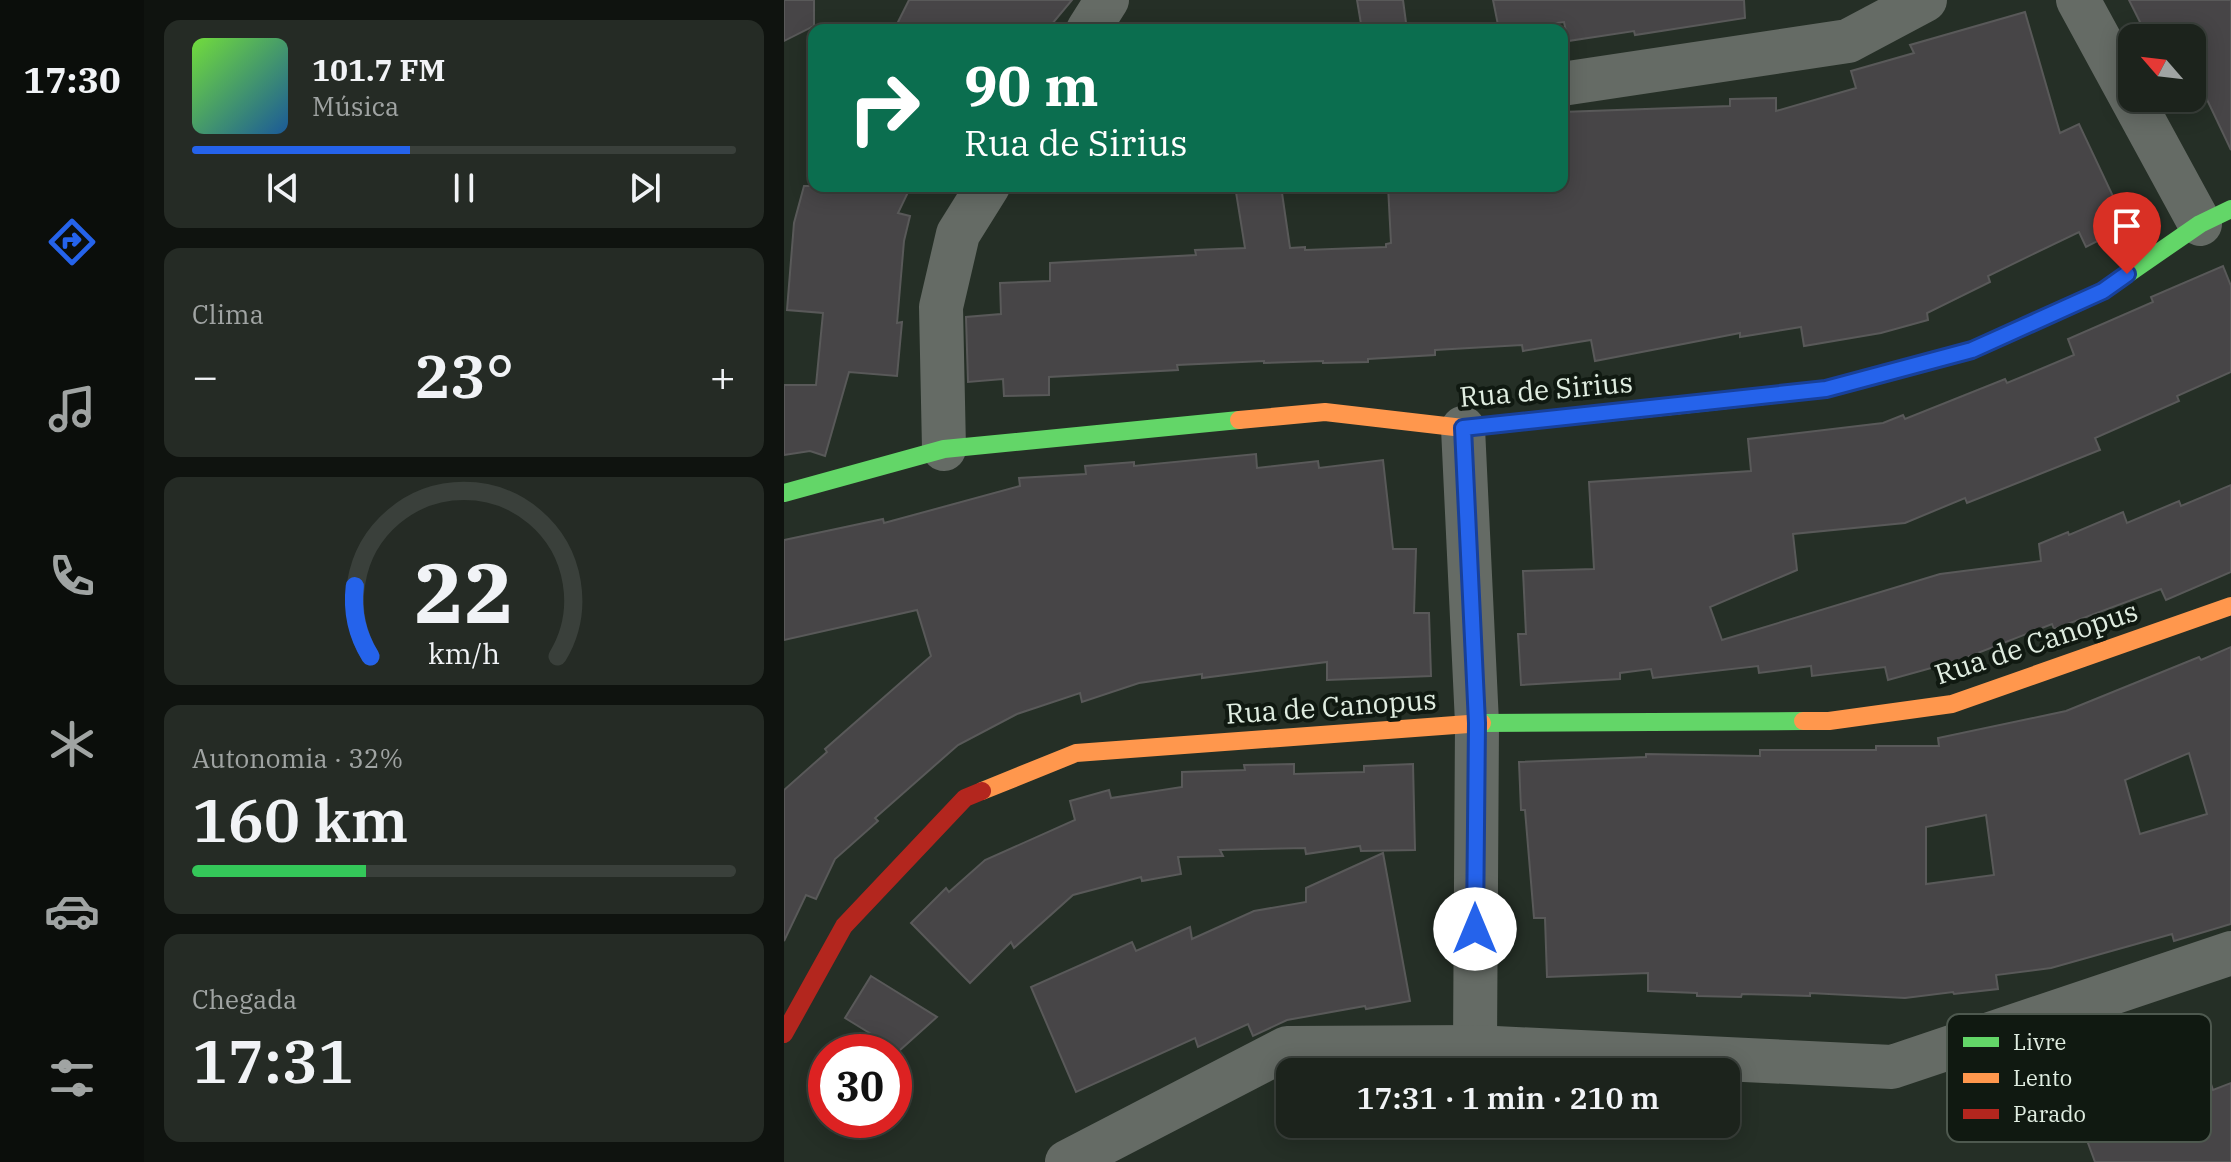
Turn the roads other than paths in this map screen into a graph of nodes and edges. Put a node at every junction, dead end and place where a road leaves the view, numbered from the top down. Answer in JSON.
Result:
{"nodes":[{"id":1,"x":1107,"y":0,"type":"edge"},
{"id":2,"x":1925,"y":0,"type":"edge"},
{"id":3,"x":2078,"y":0,"type":"edge"},
{"id":4,"x":1092,"y":24,"type":"edge"},
{"id":5,"x":1568,"y":83,"type":"edge"},
{"id":6,"x":984,"y":192,"type":"edge"},
{"id":7,"x":2215,"y":216,"type":"edge"},
{"id":8,"x":1463,"y":428,"type":"junction"},
{"id":9,"x":944,"y":449,"type":"junction"},
{"id":10,"x":784,"y":493,"type":"edge"},
{"id":11,"x":2231,"y":606,"type":"edge"},
{"id":12,"x":1477,"y":723,"type":"junction"},
{"id":13,"x":2231,"y":953,"type":"edge"},
{"id":14,"x":2050,"y":1014,"type":"edge"},
{"id":15,"x":784,"y":1034,"type":"edge"},
{"id":16,"x":1475,"y":1047,"type":"junction"},
{"id":17,"x":1947,"y":1049,"type":"edge"},
{"id":18,"x":1067,"y":1162,"type":"edge"}],
"edges":[{"from":1,"to":4,"type":"street"},
{"from":2,"to":5,"type":"street"},
{"from":3,"to":7,"type":"street"},
{"from":6,"to":9,"type":"street"},
{"from":7,"to":8,"type":"street","name":"Rua de Sirius"},
{"from":8,"to":9,"type":"street","name":"Rua de Sirius"},
{"from":8,"to":12,"type":"street"},
{"from":9,"to":10,"type":"street","name":"Rua de Sirius"},
{"from":11,"to":12,"type":"street","name":"Rua de Canopus"},
{"from":12,"to":15,"type":"street","name":"Rua de Canopus"},
{"from":12,"to":16,"type":"street"},
{"from":13,"to":14,"type":"street"},
{"from":16,"to":17,"type":"street"},
{"from":16,"to":18,"type":"street"}]}
